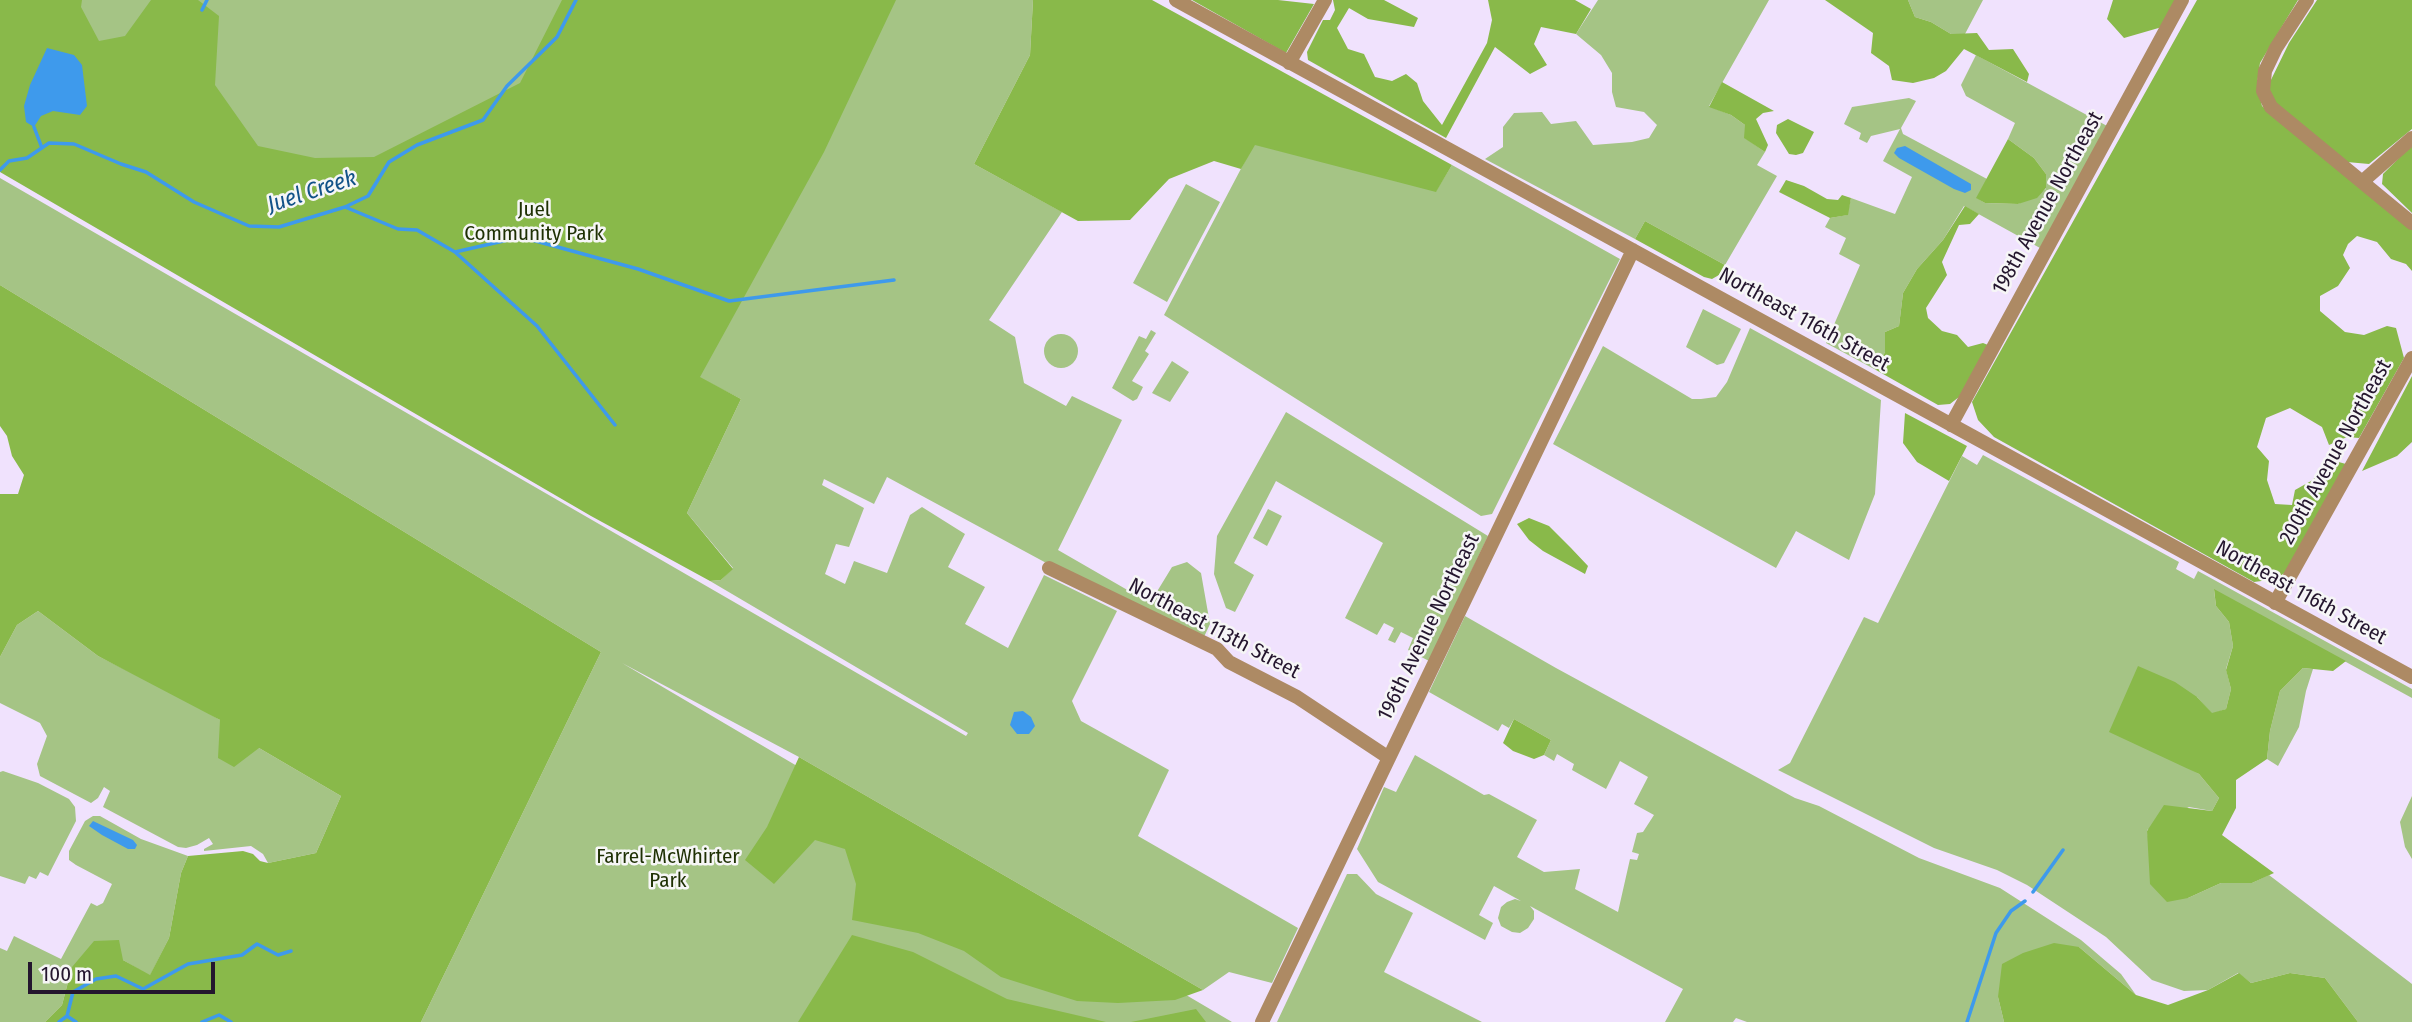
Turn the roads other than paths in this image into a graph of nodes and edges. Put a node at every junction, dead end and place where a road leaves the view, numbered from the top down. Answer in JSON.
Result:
{"nodes":[{"id":1,"x":1176,"y":0,"type":"edge"},
{"id":2,"x":1325,"y":0,"type":"edge"},
{"id":3,"x":2182,"y":0,"type":"edge"},
{"id":4,"x":2307,"y":0,"type":"edge"},
{"id":5,"x":1289,"y":63,"type":"junction"},
{"id":6,"x":2412,"y":138,"type":"edge"},
{"id":7,"x":2362,"y":181,"type":"junction"},
{"id":8,"x":2412,"y":223,"type":"edge"},
{"id":9,"x":1633,"y":250,"type":"junction"},
{"id":10,"x":2412,"y":358,"type":"edge"},
{"id":11,"x":1951,"y":425,"type":"junction"},
{"id":12,"x":1049,"y":568,"type":"dead end"},
{"id":13,"x":2276,"y":603,"type":"junction"},
{"id":14,"x":2412,"y":677,"type":"edge"},
{"id":15,"x":1389,"y":758,"type":"junction"},
{"id":16,"x":1262,"y":1022,"type":"edge"}],
"edges":[{"from":1,"to":5,"type":"street","name":"Northeast 116th Street"},
{"from":2,"to":5,"type":"street"},
{"from":3,"to":11,"type":"street","name":"198th Avenue Northeast"},
{"from":4,"to":7,"type":"street"},
{"from":5,"to":9,"type":"street","name":"Northeast 116th Street"},
{"from":6,"to":7,"type":"street"},
{"from":7,"to":8,"type":"street"},
{"from":9,"to":11,"type":"street","name":"Northeast 116th Street"},
{"from":9,"to":15,"type":"street","name":"196th Avenue Northeast"},
{"from":10,"to":13,"type":"street","name":"200th Avenue Northeast"},
{"from":11,"to":13,"type":"street","name":"Northeast 116th Street"},
{"from":12,"to":15,"type":"street","name":"Northeast 113th Street"},
{"from":13,"to":14,"type":"street","name":"Northeast 116th Street"},
{"from":15,"to":16,"type":"street","name":"196th Avenue Northeast"}]}
